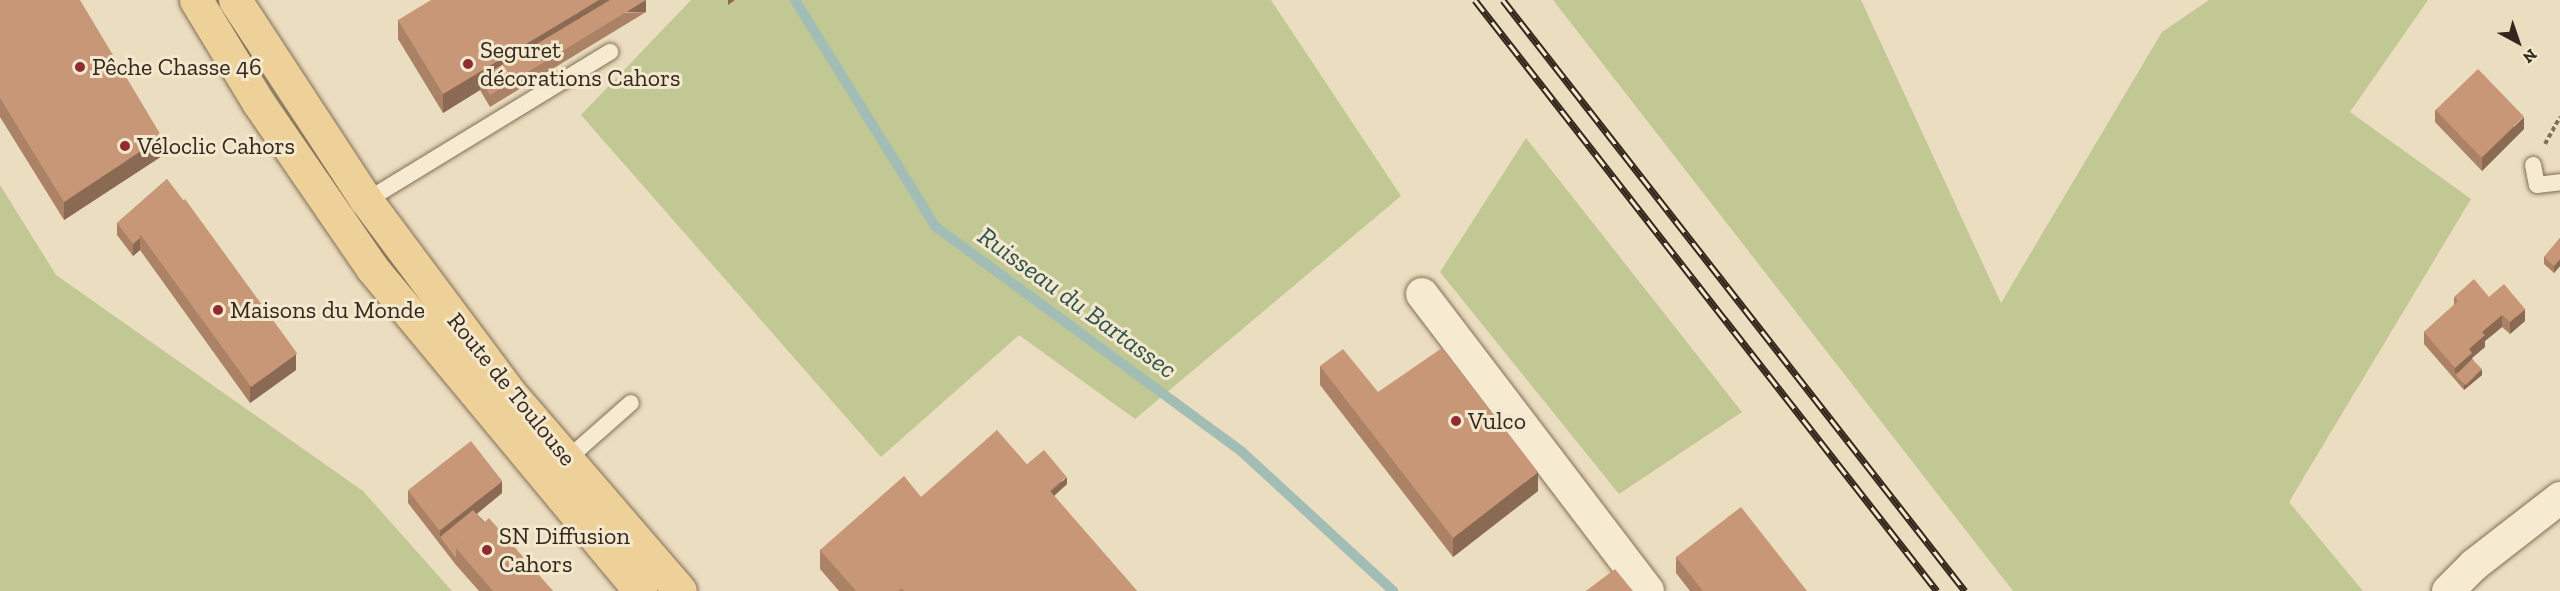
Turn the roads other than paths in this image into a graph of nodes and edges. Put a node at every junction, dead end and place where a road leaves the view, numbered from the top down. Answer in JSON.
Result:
{"nodes":[{"id":1,"x":196,"y":0,"type":"edge"},
{"id":2,"x":235,"y":0,"type":"edge"},
{"id":3,"x":610,"y":52,"type":"dead end"},
{"id":4,"x":2533,"y":165,"type":"dead end"},
{"id":5,"x":2560,"y":182,"type":"edge"},
{"id":6,"x":366,"y":200,"type":"junction"},
{"id":7,"x":338,"y":219,"type":"junction"},
{"id":8,"x":1422,"y":294,"type":"dead end"},
{"id":9,"x":631,"y":403,"type":"dead end"},
{"id":10,"x":556,"y":469,"type":"junction"},
{"id":11,"x":2560,"y":498,"type":"edge"},
{"id":12,"x":640,"y":591,"type":"edge"},
{"id":13,"x":680,"y":591,"type":"edge"},
{"id":14,"x":1648,"y":591,"type":"edge"},
{"id":15,"x":2448,"y":591,"type":"edge"}],
"edges":[{"from":1,"to":7,"type":"main road","name":"Route de Toulouse"},
{"from":2,"to":6,"type":"main road","name":"Route de Toulouse"},
{"from":3,"to":6,"type":"lane"},
{"from":4,"to":5,"type":"lane"},
{"from":6,"to":7,"type":"lane"},
{"from":6,"to":10,"type":"main road","name":"Route de Toulouse"},
{"from":7,"to":10,"type":"main road","name":"Route de Toulouse"},
{"from":8,"to":14,"type":"street"},
{"from":9,"to":10,"type":"lane"},
{"from":10,"to":12,"type":"main road","name":"Route de Toulouse"},
{"from":10,"to":13,"type":"main road","name":"Route de Toulouse"},
{"from":11,"to":15,"type":"street"}]}
